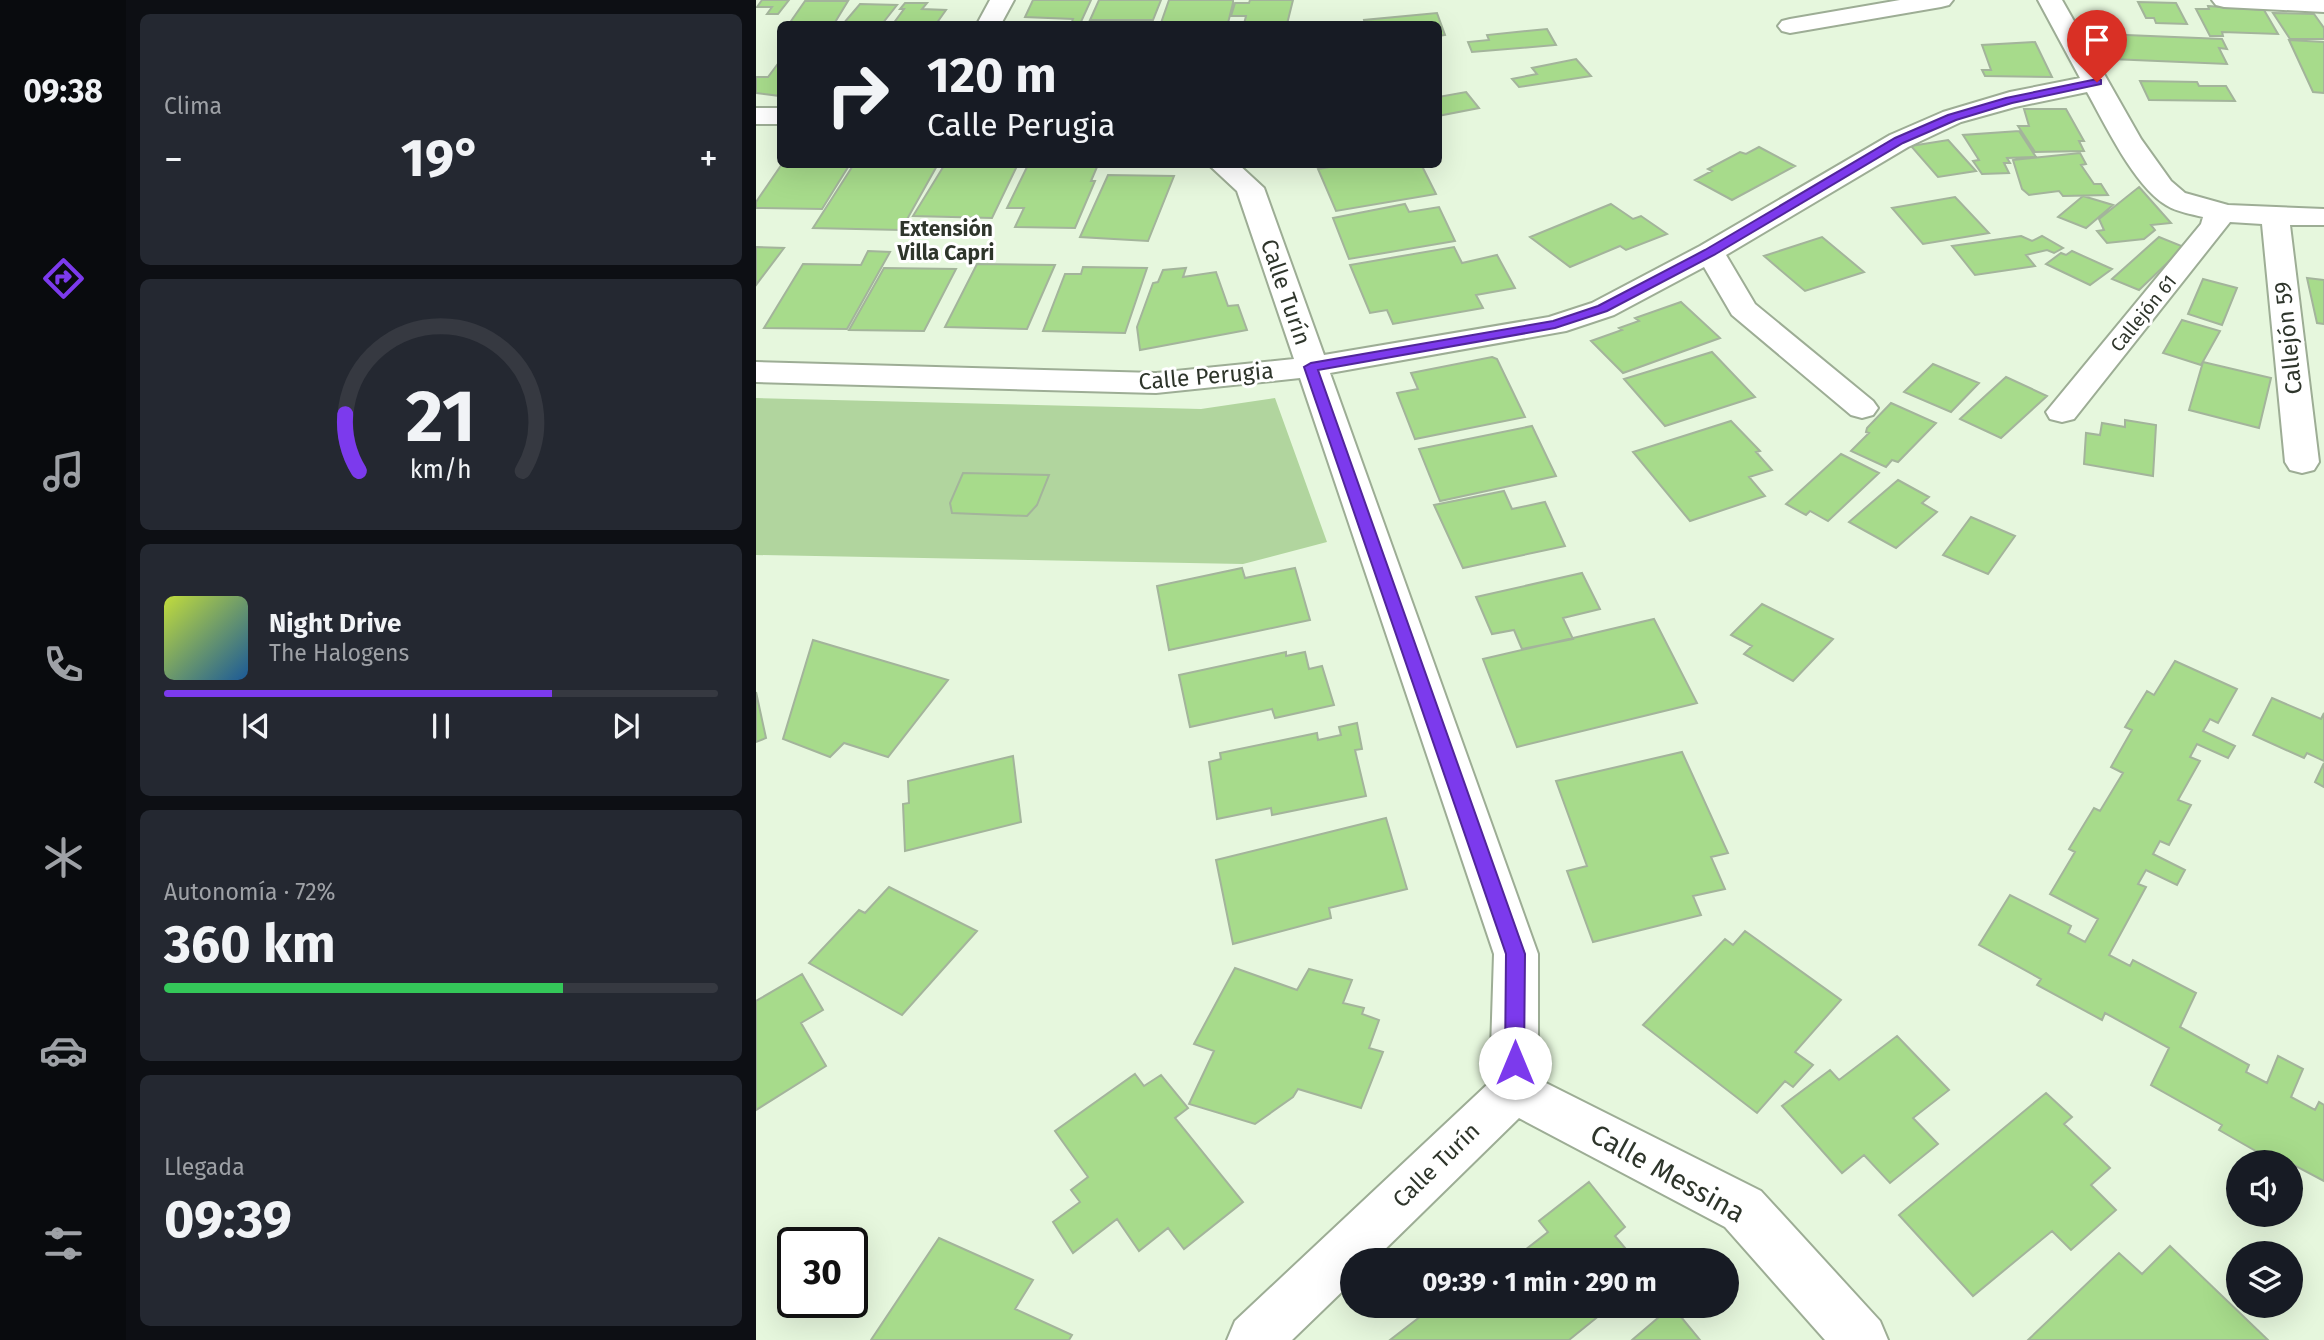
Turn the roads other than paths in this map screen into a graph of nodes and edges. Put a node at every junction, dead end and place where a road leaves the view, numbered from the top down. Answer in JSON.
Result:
{"nodes":[{"id":1,"x":1002,"y":0,"type":"edge"},
{"id":2,"x":1941,"y":0,"type":"edge"},
{"id":3,"x":2050,"y":0,"type":"edge"},
{"id":4,"x":2224,"y":0,"type":"edge"},
{"id":5,"x":2324,"y":5,"type":"edge"},
{"id":6,"x":991,"y":21,"type":"edge"},
{"id":7,"x":1790,"y":26,"type":"dead end"},
{"id":8,"x":2097,"y":82,"type":"junction"},
{"id":9,"x":756,"y":116,"type":"edge"},
{"id":10,"x":777,"y":116,"type":"edge"},
{"id":11,"x":1226,"y":168,"type":"edge"},
{"id":12,"x":2218,"y":211,"type":"junction"},
{"id":13,"x":2274,"y":214,"type":"junction"},
{"id":14,"x":2324,"y":217,"type":"edge"},
{"id":15,"x":1710,"y":252,"type":"junction"},
{"id":16,"x":1311,"y":367,"type":"junction"},
{"id":17,"x":756,"y":372,"type":"edge"},
{"id":18,"x":1862,"y":408,"type":"dead end"},
{"id":19,"x":2062,"y":412,"type":"dead end"},
{"id":20,"x":2302,"y":462,"type":"dead end"},
{"id":21,"x":1514,"y":1091,"type":"junction"},
{"id":22,"x":1254,"y":1340,"type":"edge"},
{"id":23,"x":1861,"y":1340,"type":"edge"}],
"edges":[{"from":1,"to":6,"type":"street"},
{"from":2,"to":7,"type":"street"},
{"from":3,"to":8,"type":"street"},
{"from":4,"to":5,"type":"street"},
{"from":8,"to":12,"type":"street"},
{"from":8,"to":15,"type":"street","name":"Calle Perugia"},
{"from":9,"to":10,"type":"street"},
{"from":11,"to":16,"type":"street","name":"Calle Turín"},
{"from":12,"to":13,"type":"street"},
{"from":12,"to":19,"type":"street","name":"Callejón 61"},
{"from":13,"to":14,"type":"street"},
{"from":13,"to":20,"type":"street","name":"Callejón 59"},
{"from":15,"to":16,"type":"street","name":"Calle Perugia"},
{"from":15,"to":18,"type":"street"},
{"from":16,"to":17,"type":"street","name":"Calle Perugia"},
{"from":16,"to":21,"type":"street","name":"Calle Turín"},
{"from":21,"to":22,"type":"street","name":"Calle Turín"},
{"from":21,"to":23,"type":"street","name":"Calle Messina"}]}
